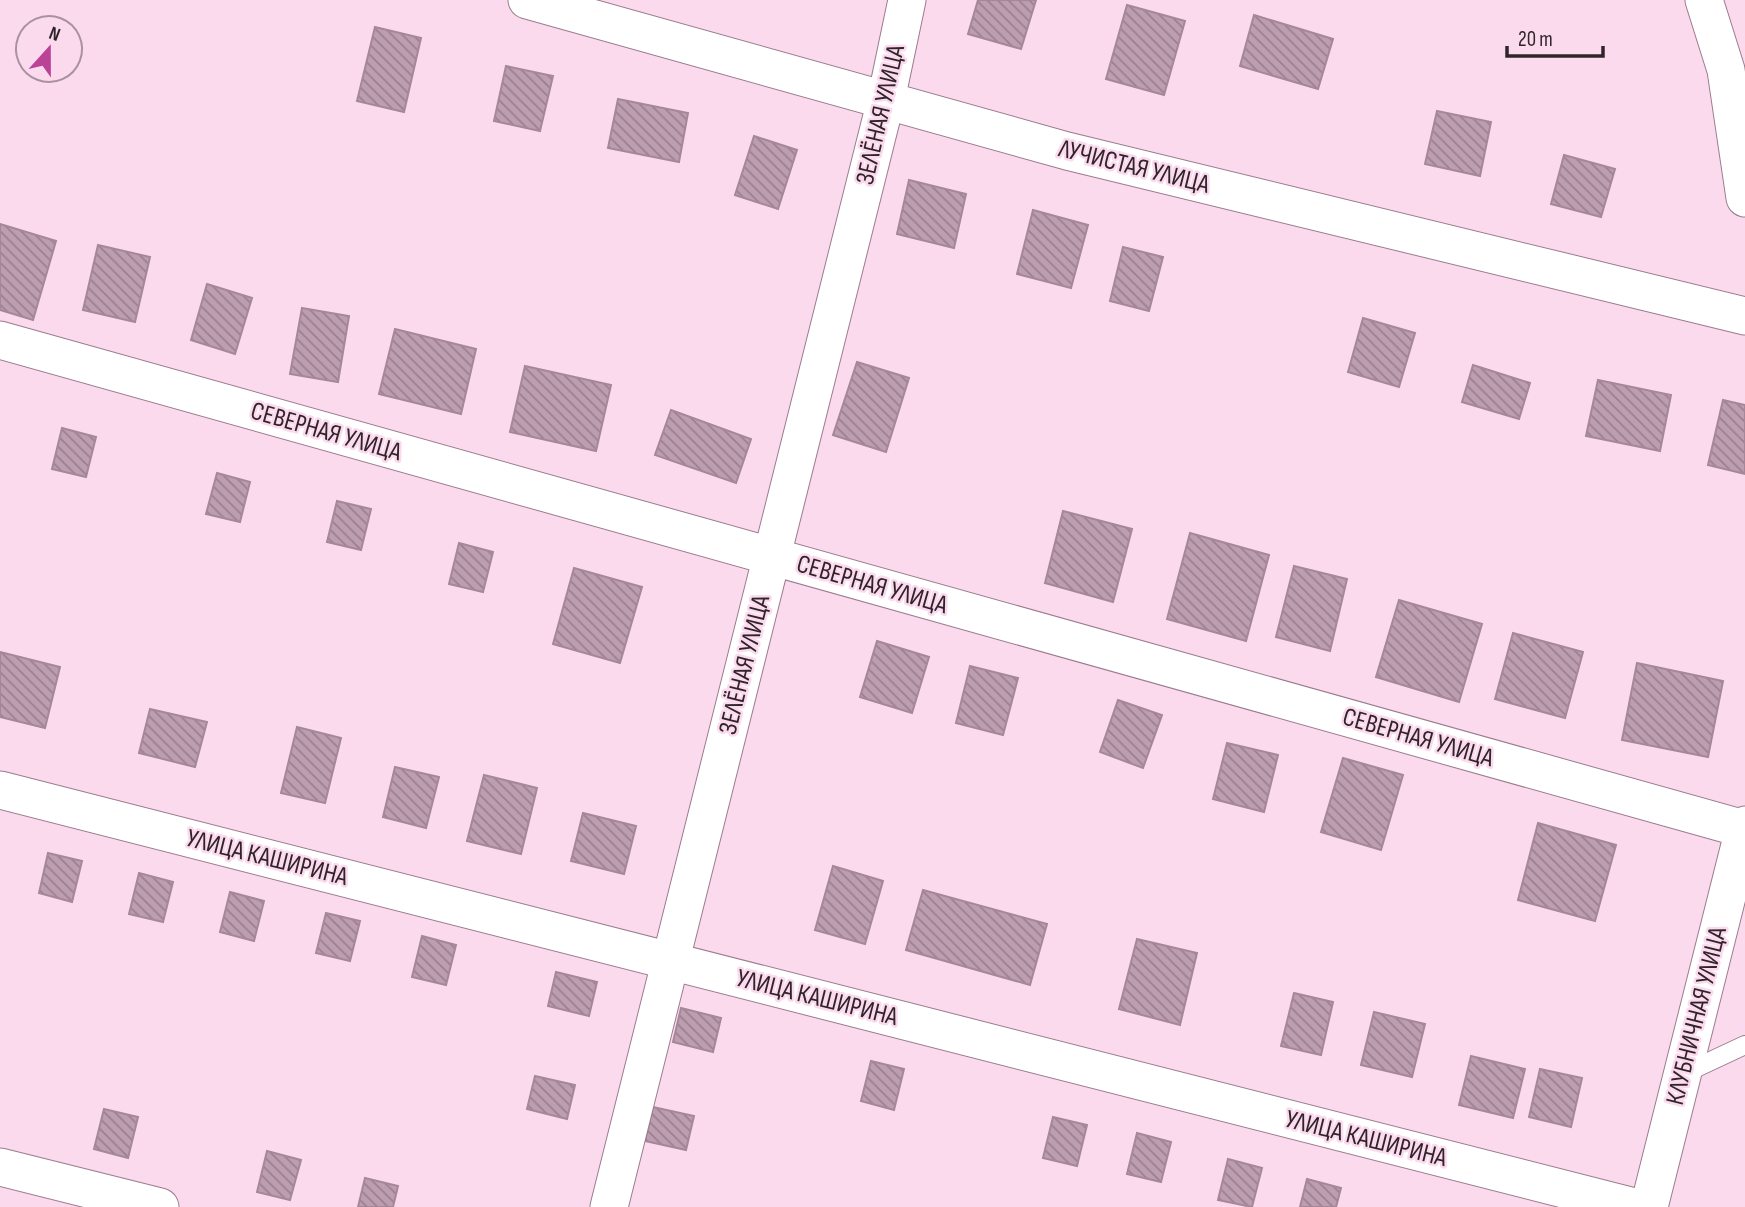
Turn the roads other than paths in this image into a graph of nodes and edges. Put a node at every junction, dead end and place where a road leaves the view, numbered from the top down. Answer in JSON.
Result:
{"nodes":[{"id":1,"x":527,"y":0,"type":"edge"},
{"id":2,"x":907,"y":0,"type":"edge"},
{"id":3,"x":1704,"y":0,"type":"edge"},
{"id":4,"x":886,"y":100,"type":"junction"},
{"id":5,"x":1745,"y":198,"type":"edge"},
{"id":6,"x":1745,"y":316,"type":"edge"},
{"id":7,"x":0,"y":340,"type":"edge"},
{"id":8,"x":772,"y":556,"type":"junction"},
{"id":9,"x":0,"y":790,"type":"edge"},
{"id":10,"x":1744,"y":827,"type":"edge"},
{"id":11,"x":671,"y":961,"type":"junction"},
{"id":12,"x":1745,"y":1045,"type":"edge"},
{"id":13,"x":1683,"y":1074,"type":"junction"},
{"id":14,"x":0,"y":1167,"type":"edge"},
{"id":15,"x":160,"y":1207,"type":"edge"},
{"id":16,"x":609,"y":1207,"type":"edge"},
{"id":17,"x":1633,"y":1207,"type":"edge"},
{"id":18,"x":1649,"y":1207,"type":"edge"}],
"edges":[{"from":1,"to":4,"type":"street","name":"ЛУЧИСТАЯ УЛИЦА"},
{"from":2,"to":4,"type":"street","name":"ЗЕЛЁНАЯ УЛИЦА"},
{"from":3,"to":5,"type":"street"},
{"from":4,"to":6,"type":"street","name":"ЛУЧИСТАЯ УЛИЦА"},
{"from":4,"to":8,"type":"street","name":"ЗЕЛЁНАЯ УЛИЦА"},
{"from":7,"to":8,"type":"street","name":"СЕВЕРНАЯ УЛИЦА"},
{"from":8,"to":10,"type":"street","name":"СЕВЕРНАЯ УЛИЦА"},
{"from":8,"to":11,"type":"street","name":"ЗЕЛЁНАЯ УЛИЦА"},
{"from":9,"to":11,"type":"street","name":"УЛИЦА КАШИРИНА"},
{"from":10,"to":13,"type":"street","name":"КЛУБНИЧНАЯ УЛИЦА"},
{"from":11,"to":16,"type":"street","name":"ЗЕЛЁНАЯ УЛИЦА"},
{"from":11,"to":17,"type":"street","name":"УЛИЦА КАШИРИНА"},
{"from":12,"to":13,"type":"lane"},
{"from":13,"to":18,"type":"street","name":"КЛУБНИЧНАЯ УЛИЦА"},
{"from":14,"to":15,"type":"street"}]}
